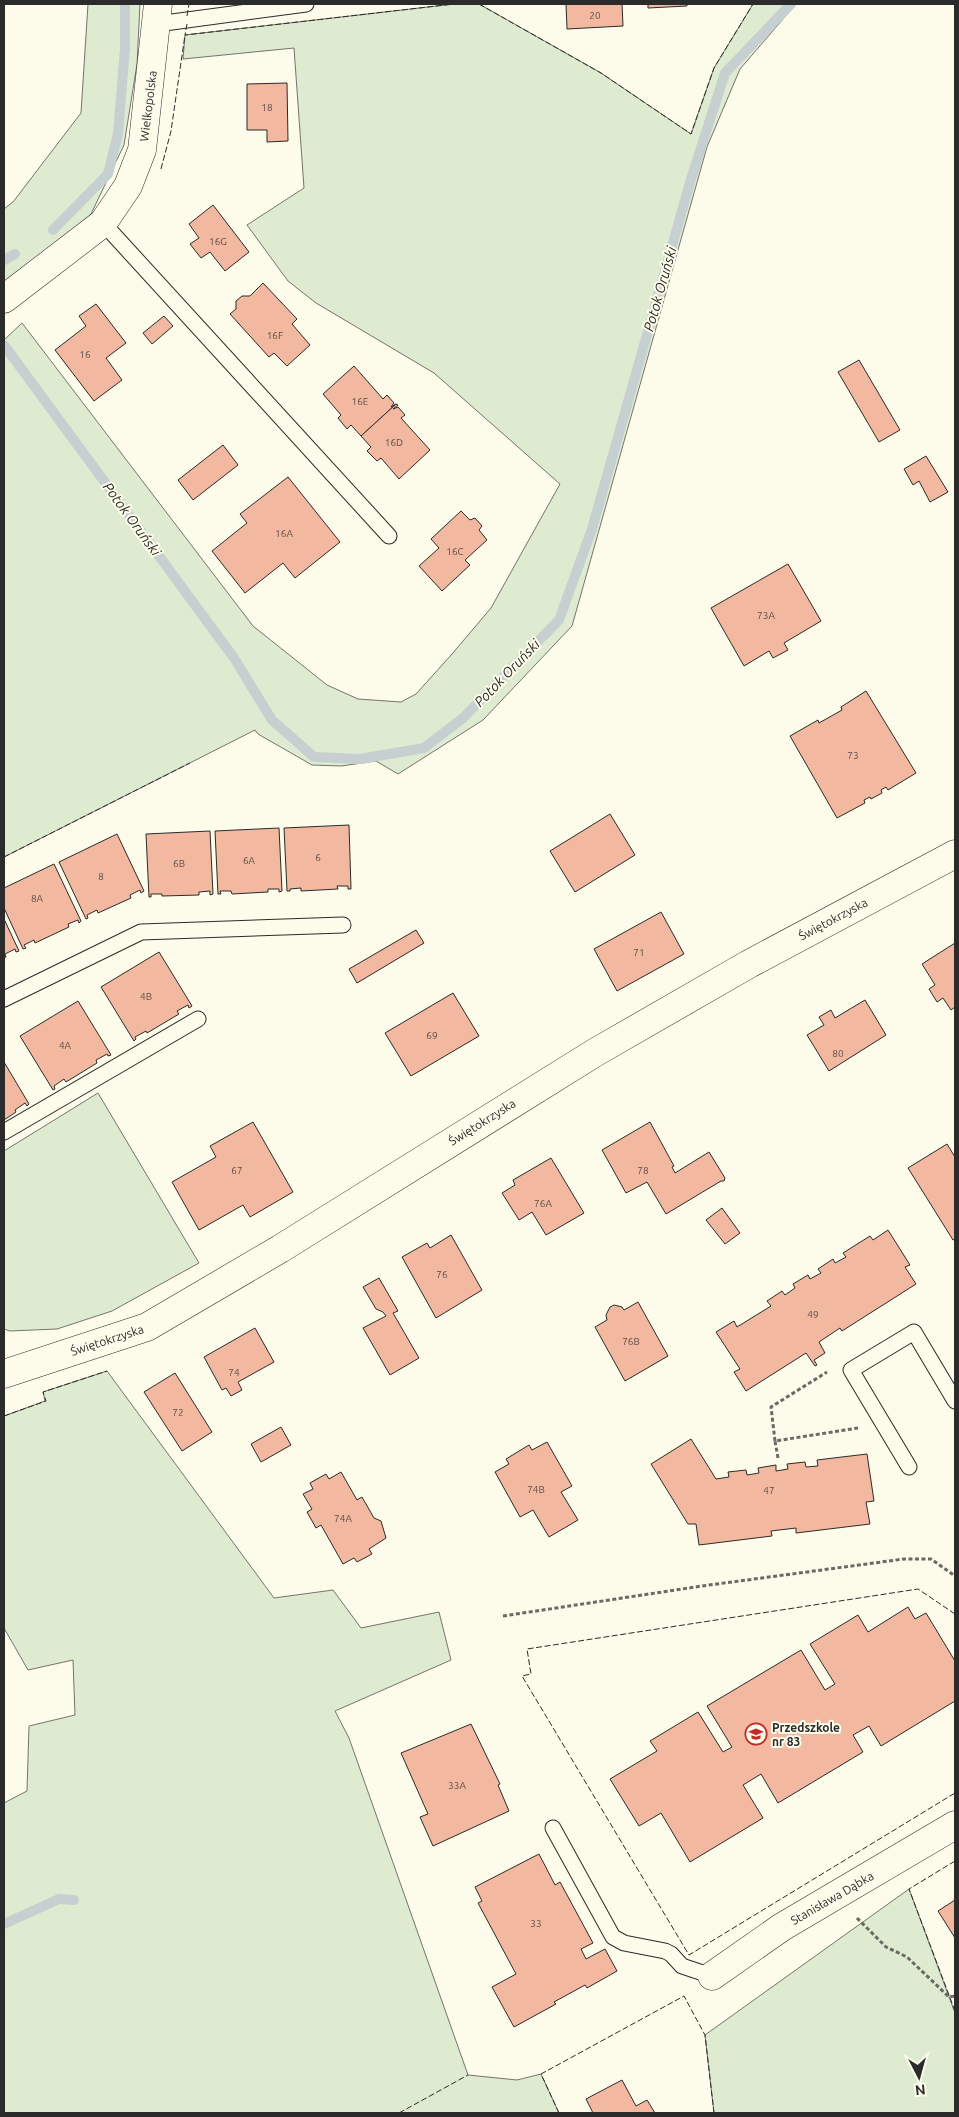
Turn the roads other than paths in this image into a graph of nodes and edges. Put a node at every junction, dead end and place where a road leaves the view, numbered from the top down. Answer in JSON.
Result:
{"nodes":[{"id":1,"x":306,"y":4,"type":"edge"},
{"id":2,"x":158,"y":14,"type":"edge"},
{"id":3,"x":103,"y":223,"type":"junction"},
{"id":4,"x":4,"y":299,"type":"edge"},
{"id":5,"x":389,"y":536,"type":"dead end"},
{"id":6,"x":955,"y":854,"type":"edge"},
{"id":7,"x":343,"y":925,"type":"dead end"},
{"id":8,"x":4,"y":998,"type":"edge"},
{"id":9,"x":198,"y":1019,"type":"dead end"},
{"id":10,"x":4,"y":1132,"type":"edge"},
{"id":11,"x":4,"y":1374,"type":"edge"},
{"id":12,"x":955,"y":1401,"type":"edge"},
{"id":13,"x":909,"y":1467,"type":"dead end"},
{"id":14,"x":955,"y":1825,"type":"edge"},
{"id":15,"x":553,"y":1828,"type":"dead end"},
{"id":16,"x":712,"y":1976,"type":"joint"}],
"edges":[{"from":1,"to":2,"type":"lane"},
{"from":2,"to":3,"type":"main road","name":"Wielkopolska"},
{"from":3,"to":4,"type":"main road","name":"Wielkopolska"},
{"from":3,"to":5,"type":"lane"},
{"from":6,"to":11,"type":"main road","name":"Świętokrzyska"},
{"from":7,"to":8,"type":"lane"},
{"from":9,"to":10,"type":"lane"},
{"from":12,"to":13,"type":"lane"},
{"from":14,"to":16,"type":"main road","name":"Stanisława Dąbka"},
{"from":15,"to":16,"type":"lane"}]}
